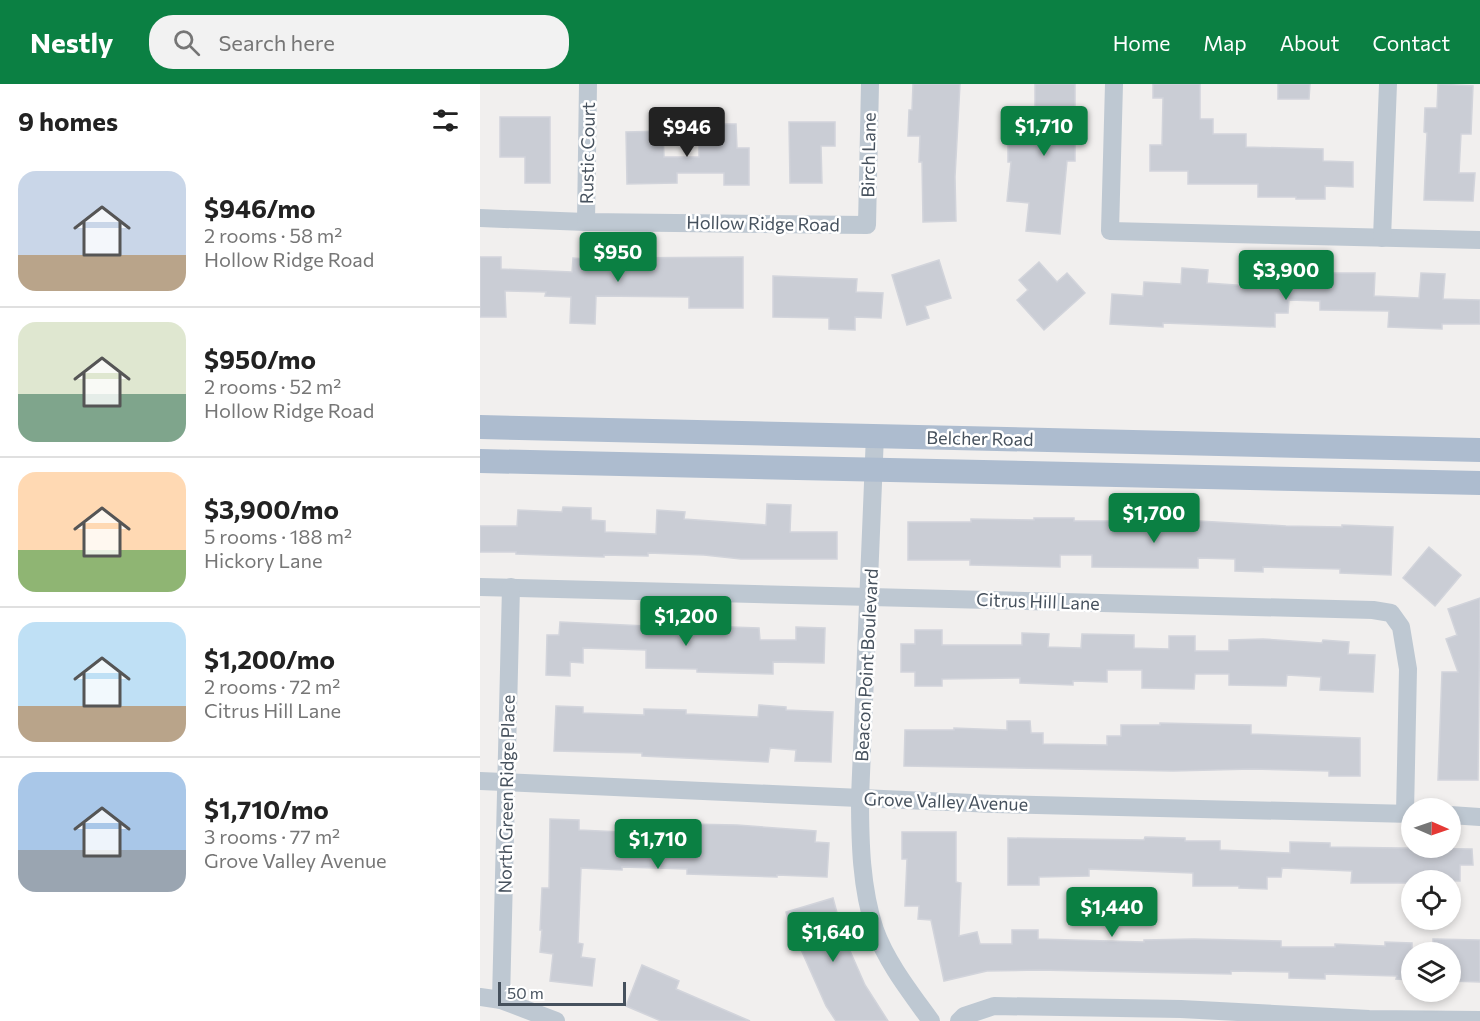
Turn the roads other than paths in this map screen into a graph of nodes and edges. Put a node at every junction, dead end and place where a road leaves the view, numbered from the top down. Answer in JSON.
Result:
{"nodes":[{"id":1,"x":588,"y":84,"type":"edge"},
{"id":2,"x":870,"y":84,"type":"edge"},
{"id":3,"x":1114,"y":84,"type":"edge"},
{"id":4,"x":1388,"y":84,"type":"edge"},
{"id":5,"x":480,"y":218,"type":"edge"},
{"id":6,"x":586,"y":222,"type":"junction"},
{"id":7,"x":867,"y":225,"type":"joint"},
{"id":8,"x":1382,"y":238,"type":"junction"},
{"id":9,"x":1480,"y":240,"type":"edge"},
{"id":10,"x":480,"y":427,"type":"edge"},
{"id":11,"x":875,"y":435,"type":"junction"},
{"id":12,"x":1480,"y":450,"type":"edge"},
{"id":13,"x":480,"y":461,"type":"edge"},
{"id":14,"x":873,"y":468,"type":"junction"},
{"id":15,"x":1480,"y":483,"type":"edge"},
{"id":16,"x":480,"y":586,"type":"edge"},
{"id":17,"x":511,"y":587,"type":"junction"},
{"id":18,"x":869,"y":596,"type":"junction"},
{"id":19,"x":480,"y":781,"type":"edge"},
{"id":20,"x":506,"y":782,"type":"junction"},
{"id":21,"x":860,"y":798,"type":"junction"},
{"id":22,"x":1408,"y":798,"type":"edge"},
{"id":23,"x":1401,"y":814,"type":"edge"},
{"id":24,"x":1461,"y":816,"type":"edge"},
{"id":25,"x":1480,"y":817,"type":"edge"},
{"id":26,"x":480,"y":997,"type":"edge"},
{"id":27,"x":501,"y":1000,"type":"junction"},
{"id":28,"x":1369,"y":1020,"type":"edge"},
{"id":29,"x":1480,"y":1020,"type":"edge"},
{"id":30,"x":556,"y":1021,"type":"edge"},
{"id":31,"x":931,"y":1021,"type":"edge"},
{"id":32,"x":959,"y":1021,"type":"edge"}],
"edges":[{"from":1,"to":6,"type":"street","name":"Rustic Court"},
{"from":2,"to":7,"type":"street","name":"Birch Lane"},
{"from":3,"to":8,"type":"street"},
{"from":4,"to":8,"type":"street"},
{"from":5,"to":6,"type":"street","name":"Hollow Ridge Road"},
{"from":6,"to":7,"type":"street","name":"Hollow Ridge Road"},
{"from":8,"to":9,"type":"street"},
{"from":10,"to":11,"type":"main road","name":"Belcher Road"},
{"from":11,"to":12,"type":"main road","name":"Belcher Road"},
{"from":11,"to":14,"type":"street","name":"Beacon Point Boulevard"},
{"from":13,"to":14,"type":"main road","name":"Belcher Road"},
{"from":14,"to":15,"type":"main road","name":"Belcher Road"},
{"from":14,"to":18,"type":"street","name":"Beacon Point Boulevard"},
{"from":16,"to":17,"type":"street","name":"Citrus Hill Lane"},
{"from":17,"to":18,"type":"street","name":"Citrus Hill Lane"},
{"from":17,"to":20,"type":"street","name":"North Green Ridge Place"},
{"from":18,"to":21,"type":"street","name":"Beacon Point Boulevard"},
{"from":18,"to":22,"type":"street","name":"Citrus Hill Lane"},
{"from":19,"to":20,"type":"street","name":"Grove Valley Avenue"},
{"from":20,"to":21,"type":"street","name":"Grove Valley Avenue"},
{"from":20,"to":27,"type":"street","name":"North Green Ridge Place"},
{"from":21,"to":23,"type":"street","name":"Grove Valley Avenue"},
{"from":21,"to":31,"type":"street","name":"Beacon Point Boulevard"},
{"from":24,"to":25,"type":"street"},
{"from":26,"to":27,"type":"street"},
{"from":27,"to":30,"type":"street"},
{"from":28,"to":29,"type":"street"},
{"from":28,"to":32,"type":"street"}]}
